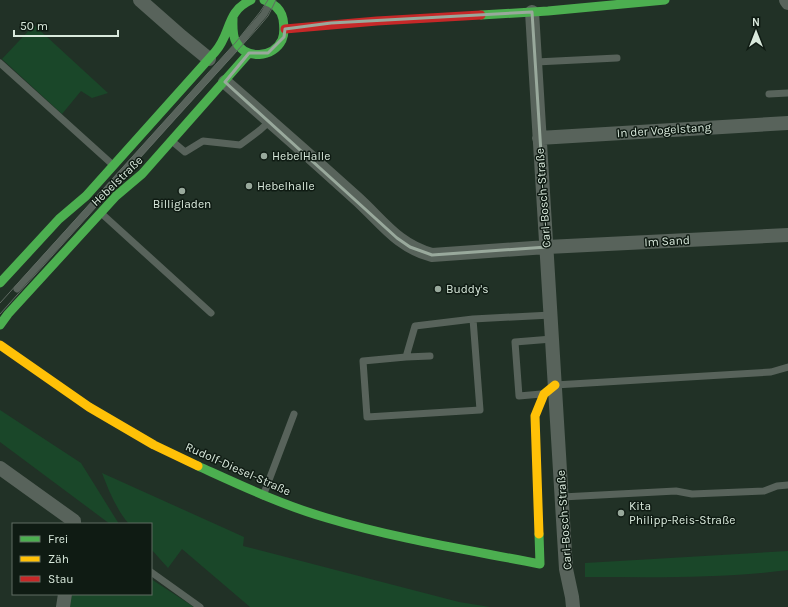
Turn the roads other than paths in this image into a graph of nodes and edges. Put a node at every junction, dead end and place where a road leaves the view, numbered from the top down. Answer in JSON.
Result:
{"nodes":[{"id":1,"x":140,"y":0,"type":"edge"},
{"id":2,"x":251,"y":0,"type":"edge"},
{"id":3,"x":665,"y":0,"type":"edge"},
{"id":4,"x":786,"y":0,"type":"edge"},
{"id":5,"x":269,"y":1,"type":"edge"},
{"id":6,"x":634,"y":1,"type":"edge"},
{"id":7,"x":788,"y":3,"type":"edge"},
{"id":8,"x":532,"y":12,"type":"junction"},
{"id":9,"x":233,"y":14,"type":"junction"},
{"id":10,"x":285,"y":29,"type":"junction"},
{"id":11,"x":238,"y":45,"type":"junction"},
{"id":12,"x":249,"y":53,"type":"junction"},
{"id":13,"x":617,"y":58,"type":"dead end"},
{"id":14,"x":209,"y":59,"type":"junction"},
{"id":15,"x":536,"y":62,"type":"junction"},
{"id":16,"x":0,"y":64,"type":"edge"},
{"id":17,"x":225,"y":82,"type":"junction"},
{"id":18,"x":788,"y":93,"type":"edge"},
{"id":19,"x":769,"y":94,"type":"dead end"},
{"id":20,"x":270,"y":120,"type":"junction"},
{"id":21,"x":788,"y":123,"type":"edge"},
{"id":22,"x":539,"y":138,"type":"junction"},
{"id":23,"x":171,"y":141,"type":"junction"},
{"id":24,"x":114,"y":166,"type":"junction"},
{"id":25,"x":101,"y":213,"type":"junction"},
{"id":26,"x":788,"y":235,"type":"edge"},
{"id":27,"x":547,"y":247,"type":"junction"},
{"id":28,"x":1,"y":280,"type":"edge"},
{"id":29,"x":10,"y":297,"type":"dead end"},
{"id":30,"x":210,"y":314,"type":"dead end"},
{"id":31,"x":551,"y":315,"type":"junction"},
{"id":32,"x":473,"y":319,"type":"junction"},
{"id":33,"x":0,"y":325,"type":"edge"},
{"id":34,"x":552,"y":339,"type":"junction"},
{"id":35,"x":0,"y":345,"type":"edge"},
{"id":36,"x":430,"y":356,"type":"dead end"},
{"id":37,"x":406,"y":357,"type":"junction"},
{"id":38,"x":788,"y":367,"type":"edge"},
{"id":39,"x":555,"y":385,"type":"junction"},
{"id":40,"x":544,"y":394,"type":"junction"},
{"id":41,"x":294,"y":414,"type":"dead end"},
{"id":42,"x":0,"y":468,"type":"edge"},
{"id":43,"x":788,"y":485,"type":"edge"},
{"id":44,"x":263,"y":496,"type":"junction"},
{"id":45,"x":562,"y":496,"type":"junction"},
{"id":46,"x":76,"y":523,"type":"edge"},
{"id":47,"x":540,"y":564,"type":"joint"},
{"id":48,"x":152,"y":573,"type":"edge"},
{"id":49,"x":65,"y":595,"type":"edge"},
{"id":50,"x":63,"y":607,"type":"edge"},
{"id":51,"x":200,"y":607,"type":"edge"},
{"id":52,"x":573,"y":607,"type":"edge"}],
"edges":[{"from":1,"to":14,"type":"street"},
{"from":2,"to":9,"type":"street","name":"Hebelstraße"},
{"from":3,"to":6,"type":"street"},
{"from":4,"to":7,"type":"street"},
{"from":5,"to":10,"type":"street"},
{"from":5,"to":11,"type":"lane"},
{"from":6,"to":8,"type":"street"},
{"from":8,"to":10,"type":"street"},
{"from":8,"to":15,"type":"street","name":"Carl-Bosch-Straße"},
{"from":9,"to":11,"type":"street"},
{"from":9,"to":14,"type":"street","name":"Hebelstraße"},
{"from":10,"to":12,"type":"street"},
{"from":11,"to":12,"type":"street"},
{"from":11,"to":29,"type":"lane"},
{"from":12,"to":17,"type":"street","name":"Hebelstraße"},
{"from":13,"to":15,"type":"lane"},
{"from":14,"to":24,"type":"street","name":"Hebelstraße"},
{"from":15,"to":22,"type":"street","name":"Carl-Bosch-Straße"},
{"from":16,"to":24,"type":"lane"},
{"from":17,"to":20,"type":"street","name":"Im Sand"},
{"from":17,"to":23,"type":"street","name":"Hebelstraße"},
{"from":18,"to":19,"type":"lane"},
{"from":20,"to":23,"type":"lane"},
{"from":20,"to":27,"type":"street","name":"Im Sand"},
{"from":21,"to":22,"type":"street","name":"In der Vogelstang"},
{"from":22,"to":27,"type":"street","name":"Carl-Bosch-Straße"},
{"from":23,"to":25,"type":"street","name":"Hebelstraße"},
{"from":24,"to":28,"type":"street","name":"Hebelstraße"},
{"from":25,"to":30,"type":"lane"},
{"from":25,"to":33,"type":"street","name":"Hebelstraße"},
{"from":26,"to":27,"type":"street","name":"Im Sand"},
{"from":27,"to":31,"type":"street","name":"Carl-Bosch-Straße"},
{"from":31,"to":32,"type":"lane"},
{"from":31,"to":34,"type":"street","name":"Carl-Bosch-Straße"},
{"from":32,"to":37,"type":"lane"},
{"from":32,"to":37,"type":"lane"},
{"from":34,"to":39,"type":"street","name":"Carl-Bosch-Straße"},
{"from":34,"to":40,"type":"lane"},
{"from":35,"to":44,"type":"street","name":"Rudolf-Diesel-Straße"},
{"from":36,"to":37,"type":"lane"},
{"from":38,"to":39,"type":"lane"},
{"from":39,"to":40,"type":"street","name":"Carl-Bosch-Straße"},
{"from":39,"to":45,"type":"street","name":"Carl-Bosch-Straße"},
{"from":40,"to":47,"type":"street","name":"Carl-Bosch-Straße"},
{"from":41,"to":44,"type":"lane"},
{"from":42,"to":46,"type":"street"},
{"from":43,"to":45,"type":"lane"},
{"from":44,"to":47,"type":"street","name":"Rudolf-Diesel-Straße"},
{"from":45,"to":52,"type":"street","name":"Carl-Bosch-Straße"},
{"from":48,"to":51,"type":"lane"},
{"from":49,"to":50,"type":"street"}]}
